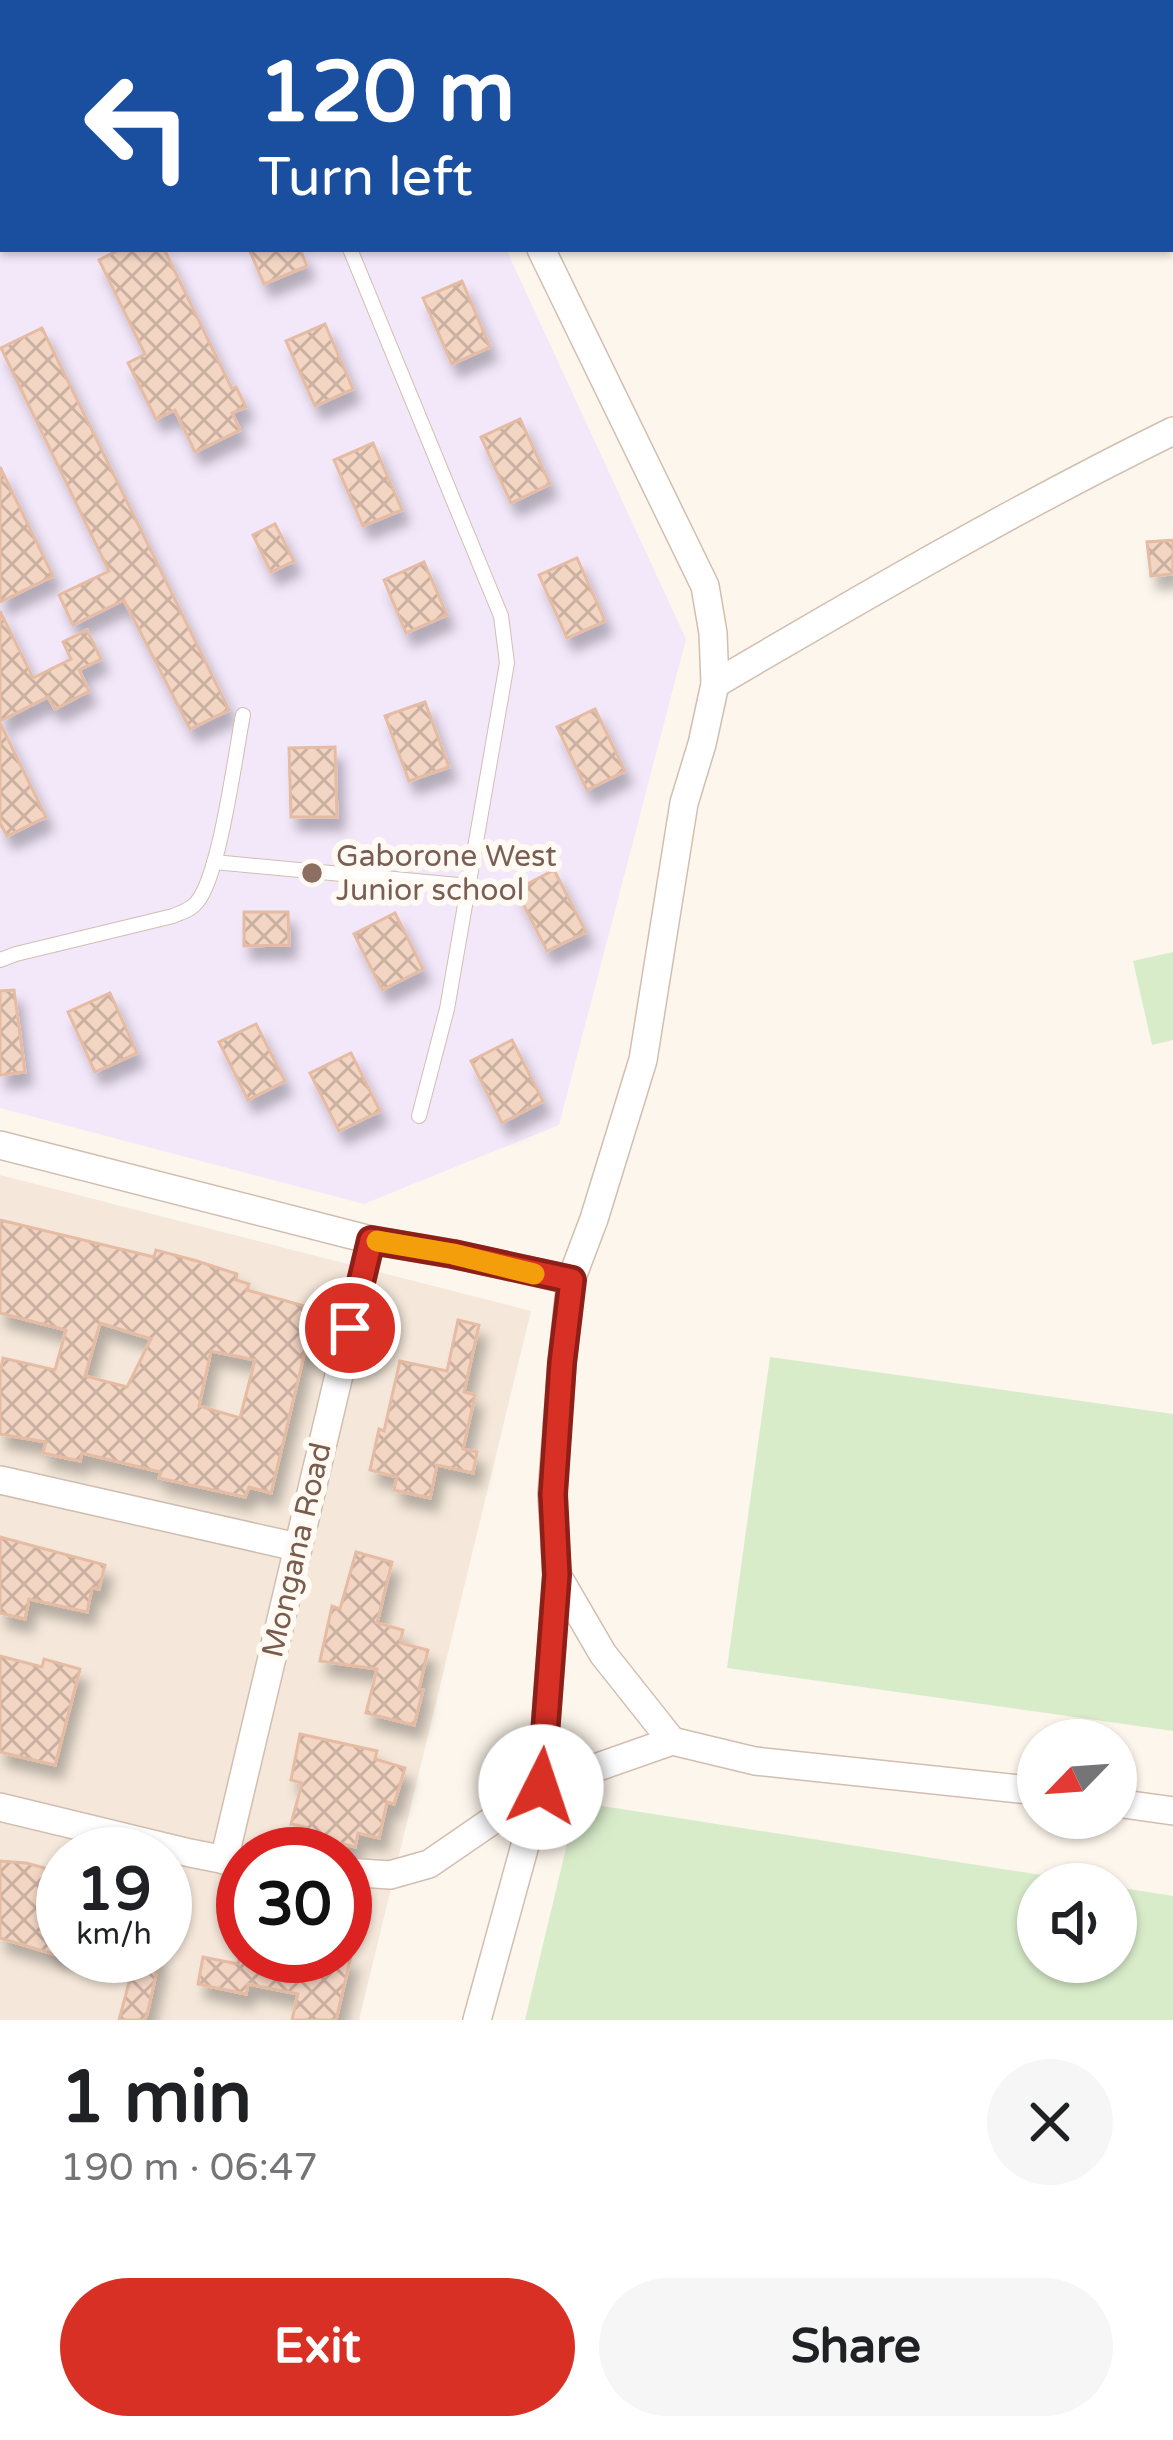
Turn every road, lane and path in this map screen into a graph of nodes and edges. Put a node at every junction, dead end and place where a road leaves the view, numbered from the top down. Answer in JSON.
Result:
{"nodes":[{"id":1,"x":351,"y":252,"type":"edge"},
{"id":2,"x":542,"y":252,"type":"edge"},
{"id":3,"x":1173,"y":431,"type":"edge"},
{"id":4,"x":715,"y":684,"type":"junction"},
{"id":5,"x":243,"y":715,"type":"dead end"},
{"id":6,"x":214,"y":862,"type":"junction"},
{"id":7,"x":469,"y":886,"type":"junction"},
{"id":8,"x":0,"y":960,"type":"edge"},
{"id":9,"x":418,"y":1115,"type":"dead end"},
{"id":10,"x":0,"y":1144,"type":"edge"},
{"id":11,"x":371,"y":1240,"type":"junction"},
{"id":12,"x":572,"y":1280,"type":"junction"},
{"id":13,"x":0,"y":1480,"type":"edge"},
{"id":14,"x":297,"y":1547,"type":"junction"},
{"id":15,"x":557,"y":1575,"type":"junction"},
{"id":16,"x":672,"y":1741,"type":"junction"},
{"id":17,"x":541,"y":1787,"type":"junction"},
{"id":18,"x":1017,"y":1789,"type":"edge"},
{"id":19,"x":1137,"y":1806,"type":"edge"},
{"id":20,"x":0,"y":1807,"type":"edge"},
{"id":21,"x":1173,"y":1811,"type":"edge"},
{"id":22,"x":241,"y":1827,"type":"edge"},
{"id":23,"x":216,"y":1858,"type":"edge"},
{"id":24,"x":372,"y":1874,"type":"edge"},
{"id":25,"x":477,"y":2020,"type":"edge"}],
"edges":[{"from":1,"to":7,"type":"lane"},
{"from":2,"to":4,"type":"street"},
{"from":3,"to":4,"type":"street"},
{"from":4,"to":12,"type":"street"},
{"from":5,"to":6,"type":"lane"},
{"from":6,"to":7,"type":"lane"},
{"from":6,"to":8,"type":"lane"},
{"from":7,"to":9,"type":"lane"},
{"from":10,"to":11,"type":"street"},
{"from":11,"to":12,"type":"street"},
{"from":11,"to":14,"type":"street","name":"Mongana Road"},
{"from":12,"to":15,"type":"street"},
{"from":13,"to":14,"type":"street"},
{"from":14,"to":22,"type":"street","name":"Mongana Road"},
{"from":15,"to":16,"type":"street"},
{"from":15,"to":17,"type":"street"},
{"from":16,"to":17,"type":"street"},
{"from":16,"to":18,"type":"street"},
{"from":17,"to":24,"type":"street"},
{"from":17,"to":25,"type":"street"},
{"from":19,"to":21,"type":"street"},
{"from":20,"to":23,"type":"street"}]}
